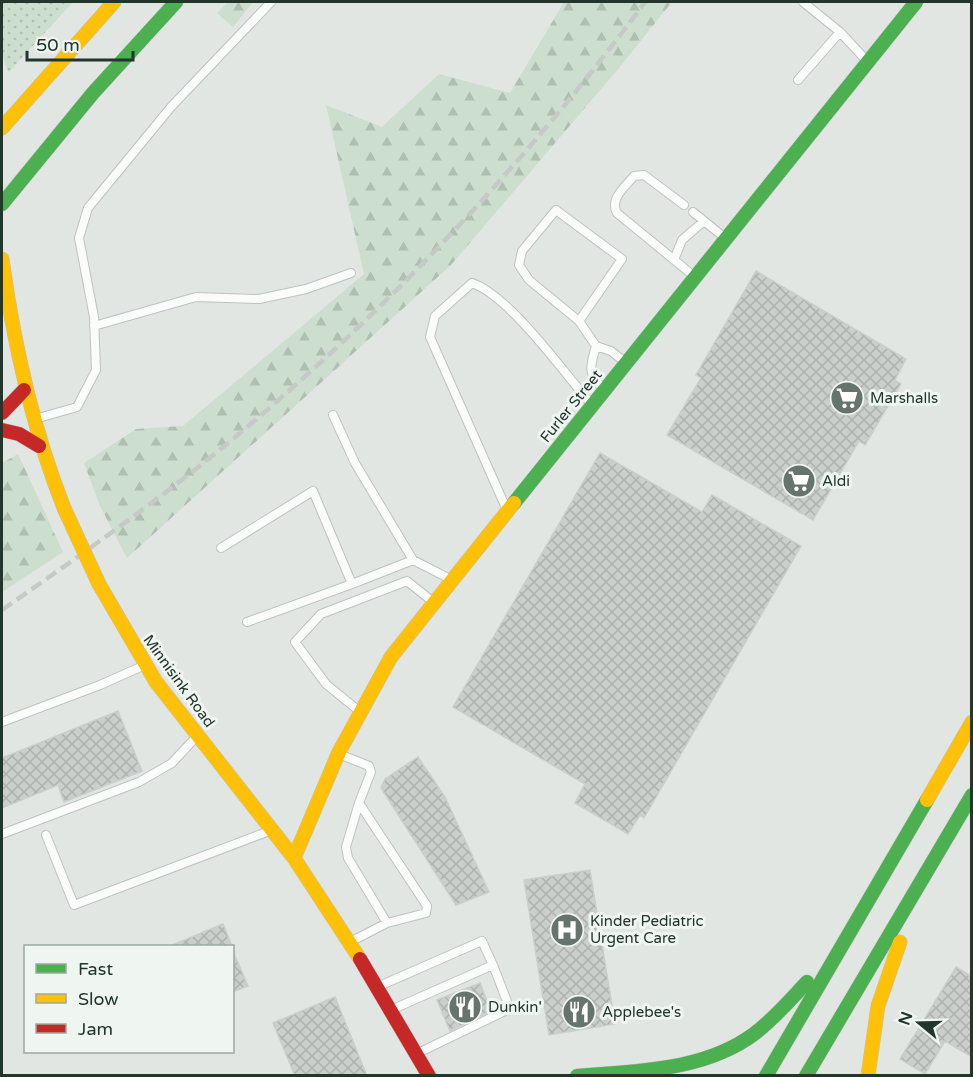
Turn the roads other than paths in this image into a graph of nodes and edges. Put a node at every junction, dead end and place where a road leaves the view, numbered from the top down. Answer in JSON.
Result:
{"nodes":[{"id":1,"x":114,"y":2,"type":"edge"},
{"id":2,"x":176,"y":2,"type":"edge"},
{"id":3,"x":271,"y":2,"type":"edge"},
{"id":4,"x":803,"y":2,"type":"edge"},
{"id":5,"x":916,"y":2,"type":"edge"},
{"id":6,"x":840,"y":32,"type":"junction"},
{"id":7,"x":868,"y":62,"type":"junction"},
{"id":8,"x":798,"y":80,"type":"dead end"},
{"id":9,"x":2,"y":128,"type":"edge"},
{"id":10,"x":2,"y":204,"type":"edge"},
{"id":11,"x":684,"y":205,"type":"dead end"},
{"id":12,"x":693,"y":212,"type":"dead end"},
{"id":13,"x":704,"y":221,"type":"junction"},
{"id":14,"x":726,"y":238,"type":"junction"},
{"id":15,"x":2,"y":259,"type":"edge"},
{"id":16,"x":674,"y":260,"type":"junction"},
{"id":17,"x":2,"y":264,"type":"edge"},
{"id":18,"x":351,"y":273,"type":"dead end"},
{"id":19,"x":695,"y":277,"type":"junction"},
{"id":20,"x":579,"y":321,"type":"junction"},
{"id":21,"x":94,"y":326,"type":"junction"},
{"id":22,"x":596,"y":346,"type":"junction"},
{"id":23,"x":626,"y":363,"type":"junction"},
{"id":24,"x":24,"y":390,"type":"junction"},
{"id":25,"x":605,"y":390,"type":"junction"},
{"id":26,"x":592,"y":406,"type":"junction"},
{"id":27,"x":2,"y":412,"type":"edge"},
{"id":28,"x":333,"y":416,"type":"dead end"},
{"id":29,"x":32,"y":420,"type":"junction"},
{"id":30,"x":2,"y":430,"type":"edge"},
{"id":31,"x":39,"y":446,"type":"junction"},
{"id":32,"x":508,"y":511,"type":"junction"},
{"id":33,"x":221,"y":548,"type":"dead end"},
{"id":34,"x":413,"y":560,"type":"junction"},
{"id":35,"x":453,"y":580,"type":"junction"},
{"id":36,"x":352,"y":584,"type":"junction"},
{"id":37,"x":434,"y":603,"type":"junction"},
{"id":38,"x":247,"y":622,"type":"dead end"},
{"id":39,"x":145,"y":665,"type":"junction"},
{"id":40,"x":359,"y":711,"type":"junction"},
{"id":41,"x":2,"y":722,"type":"edge"},
{"id":42,"x":972,"y":722,"type":"edge"},
{"id":43,"x":198,"y":736,"type":"junction"},
{"id":44,"x":338,"y":754,"type":"junction"},
{"id":45,"x":972,"y":795,"type":"edge"},
{"id":46,"x":359,"y":802,"type":"junction"},
{"id":47,"x":272,"y":830,"type":"junction"},
{"id":48,"x":2,"y":834,"type":"edge"},
{"id":49,"x":46,"y":835,"type":"dead end"},
{"id":50,"x":294,"y":858,"type":"junction"},
{"id":51,"x":918,"y":885,"type":"junction"},
{"id":52,"x":387,"y":923,"type":"junction"},
{"id":53,"x":350,"y":942,"type":"junction"},
{"id":54,"x":837,"y":952,"type":"junction"},
{"id":55,"x":493,"y":965,"type":"junction"},
{"id":56,"x":377,"y":987,"type":"junction"},
{"id":57,"x":391,"y":1010,"type":"junction"},
{"id":58,"x":415,"y":1054,"type":"junction"},
{"id":59,"x":429,"y":1076,"type":"edge"},
{"id":60,"x":577,"y":1076,"type":"edge"},
{"id":61,"x":766,"y":1076,"type":"edge"},
{"id":62,"x":806,"y":1076,"type":"edge"},
{"id":63,"x":868,"y":1076,"type":"edge"}],
"edges":[{"from":1,"to":9,"type":"main road"},
{"from":2,"to":10,"type":"main road"},
{"from":3,"to":21,"type":"lane"},
{"from":4,"to":6,"type":"lane"},
{"from":5,"to":7,"type":"main road","name":"Furler Street"},
{"from":6,"to":7,"type":"lane"},
{"from":6,"to":8,"type":"lane"},
{"from":7,"to":14,"type":"main road","name":"Furler Street"},
{"from":11,"to":16,"type":"lane"},
{"from":12,"to":13,"type":"lane"},
{"from":13,"to":14,"type":"lane"},
{"from":13,"to":16,"type":"lane"},
{"from":14,"to":19,"type":"main road","name":"Furler Street"},
{"from":15,"to":17,"type":"main road","name":"Minnisink Road"},
{"from":16,"to":19,"type":"lane"},
{"from":17,"to":24,"type":"main road","name":"Minnisink Road"},
{"from":18,"to":21,"type":"lane"},
{"from":19,"to":23,"type":"main road","name":"Furler Street"},
{"from":20,"to":20,"type":"lane"},
{"from":20,"to":22,"type":"lane"},
{"from":21,"to":29,"type":"lane"},
{"from":22,"to":23,"type":"lane"},
{"from":22,"to":25,"type":"lane"},
{"from":23,"to":25,"type":"main road","name":"Furler Street"},
{"from":24,"to":27,"type":"main road"},
{"from":24,"to":29,"type":"main road","name":"Minnisink Road"},
{"from":25,"to":26,"type":"main road","name":"Furler Street"},
{"from":26,"to":32,"type":"main road","name":"Furler Street"},
{"from":26,"to":32,"type":"lane"},
{"from":28,"to":34,"type":"lane"},
{"from":29,"to":31,"type":"main road","name":"Minnisink Road"},
{"from":30,"to":31,"type":"main road"},
{"from":31,"to":39,"type":"main road","name":"Minnisink Road","bridge":true},
{"from":32,"to":35,"type":"main road","name":"Furler Street"},
{"from":33,"to":36,"type":"lane"},
{"from":34,"to":35,"type":"lane"},
{"from":34,"to":36,"type":"lane"},
{"from":35,"to":37,"type":"main road","name":"Furler Street"},
{"from":36,"to":38,"type":"lane"},
{"from":37,"to":40,"type":"main road","name":"Furler Street"},
{"from":37,"to":40,"type":"lane"},
{"from":39,"to":41,"type":"lane"},
{"from":39,"to":43,"type":"main road","name":"Minnisink Road"},
{"from":40,"to":44,"type":"main road","name":"Furler Street"},
{"from":42,"to":54,"type":"main road"},
{"from":43,"to":47,"type":"main road","name":"Minnisink Road"},
{"from":43,"to":48,"type":"lane"},
{"from":44,"to":46,"type":"lane"},
{"from":44,"to":50,"type":"main road","name":"Furler Street"},
{"from":45,"to":51,"type":"main road"},
{"from":46,"to":52,"type":"lane"},
{"from":46,"to":52,"type":"lane"},
{"from":47,"to":49,"type":"lane"},
{"from":47,"to":50,"type":"main road","name":"Minnisink Road"},
{"from":50,"to":53,"type":"main road","name":"Minnisink Road"},
{"from":51,"to":62,"type":"main road"},
{"from":51,"to":63,"type":"main road"},
{"from":52,"to":53,"type":"lane"},
{"from":53,"to":56,"type":"main road","name":"Minnisink Road"},
{"from":54,"to":60,"type":"main road"},
{"from":54,"to":61,"type":"main road"},
{"from":55,"to":56,"type":"lane"},
{"from":55,"to":57,"type":"lane"},
{"from":55,"to":58,"type":"lane"},
{"from":56,"to":57,"type":"main road","name":"Minnisink Road"},
{"from":57,"to":58,"type":"main road","name":"Minnisink Road"},
{"from":58,"to":59,"type":"main road","name":"Minnisink Road"}]}
